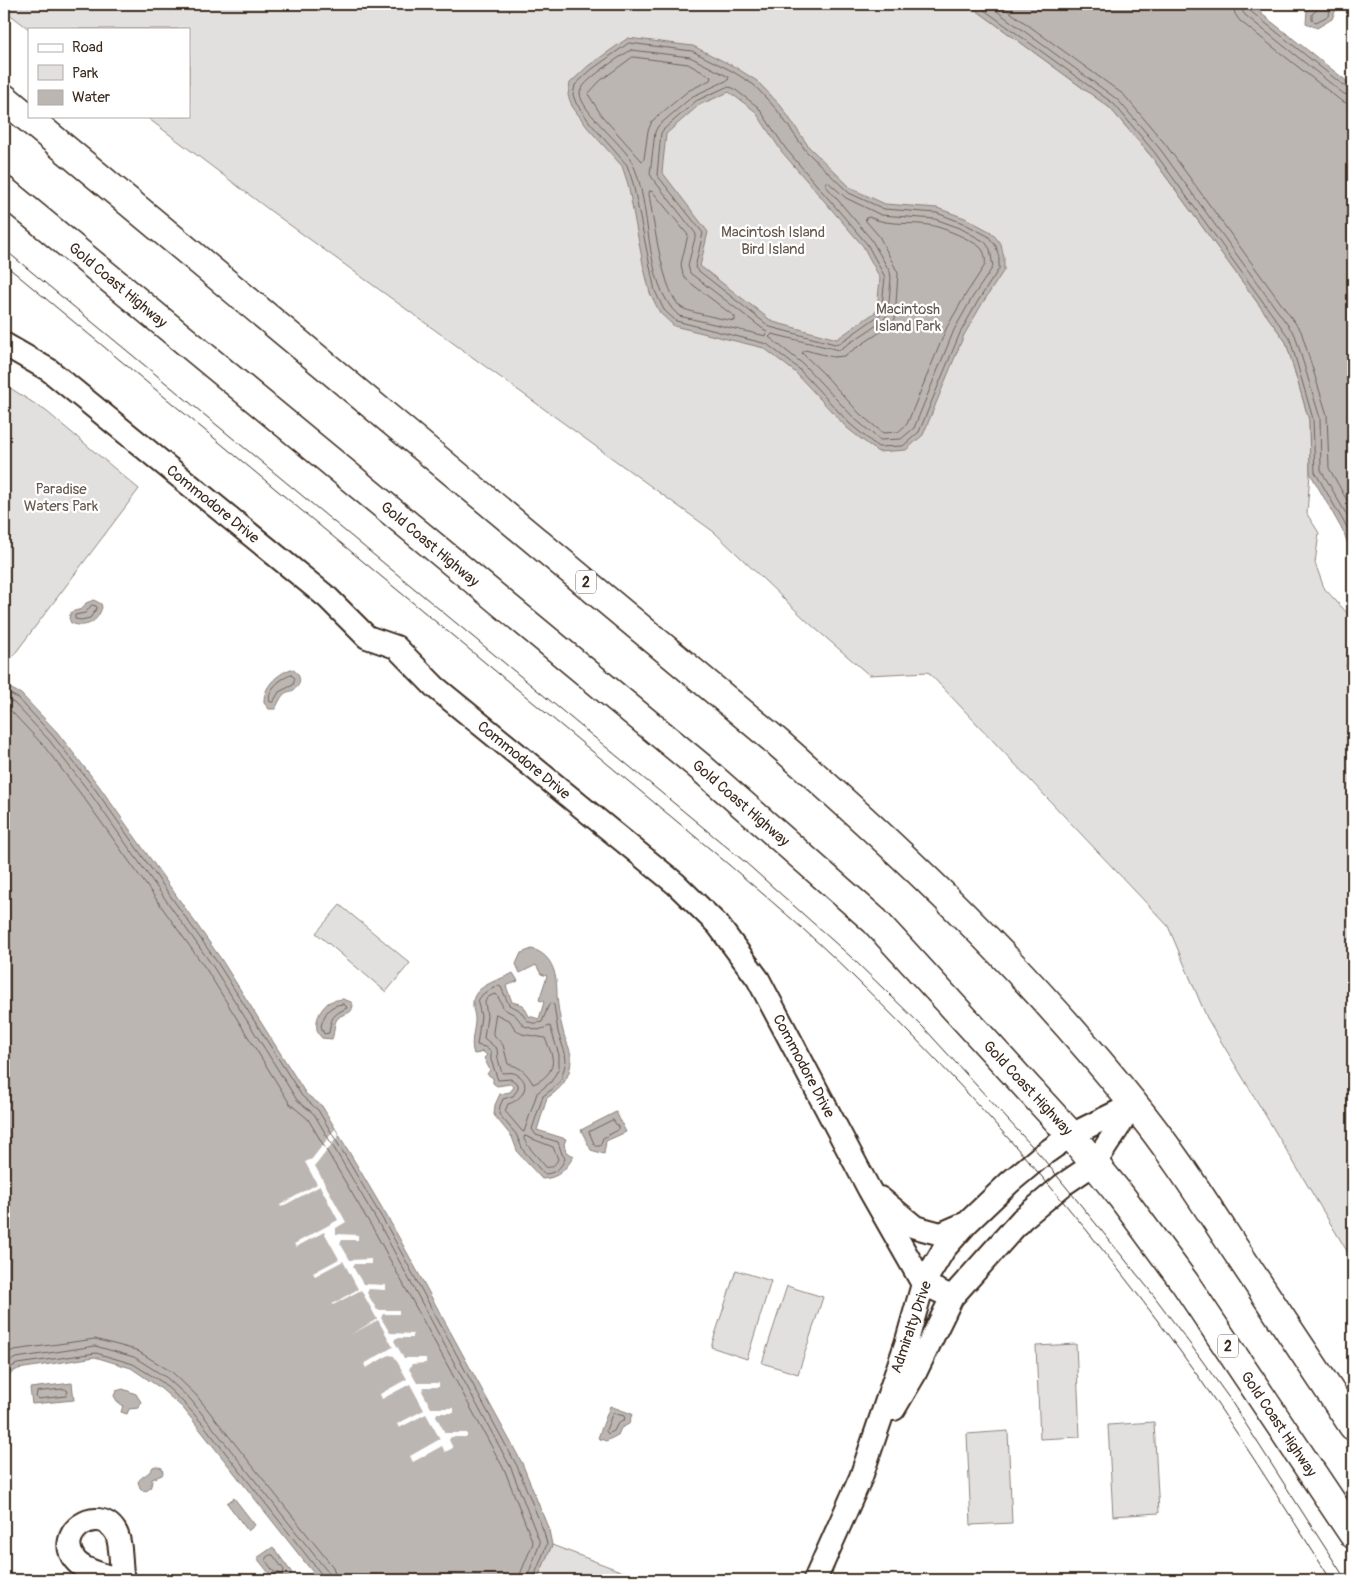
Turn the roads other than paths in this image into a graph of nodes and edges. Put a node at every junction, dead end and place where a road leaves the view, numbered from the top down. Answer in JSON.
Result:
{"nodes":[{"id":1,"x":4,"y":98,"type":"edge"},
{"id":2,"x":28,"y":118,"type":"edge"},
{"id":3,"x":28,"y":118,"type":"edge"},
{"id":4,"x":4,"y":191,"type":"edge"},
{"id":5,"x":4,"y":344,"type":"edge"},
{"id":6,"x":1134,"y":1104,"type":"junction"},
{"id":7,"x":1072,"y":1135,"type":"junction"},
{"id":8,"x":1095,"y":1163,"type":"junction"},
{"id":9,"x":869,"y":1189,"type":"junction"},
{"id":10,"x":968,"y":1222,"type":"junction"},
{"id":11,"x":923,"y":1284,"type":"junction"},
{"id":12,"x":952,"y":1297,"type":"junction"},
{"id":13,"x":1353,"y":1426,"type":"edge"},
{"id":14,"x":868,"y":1457,"type":"junction"},
{"id":15,"x":1353,"y":1534,"type":"edge"},
{"id":16,"x":116,"y":1580,"type":"edge"},
{"id":17,"x":124,"y":1580,"type":"edge"},
{"id":18,"x":815,"y":1580,"type":"edge"}],
"edges":[{"from":1,"to":2,"type":"highway","number":"2"},
{"from":3,"to":6,"type":"highway","number":"2"},
{"from":4,"to":7,"type":"highway","name":"Gold Coast Highway","number":"2"},
{"from":5,"to":9,"type":"street","name":"Commodore Drive"},
{"from":6,"to":7,"type":"street","name":"Admiralty Drive"},
{"from":6,"to":8,"type":"street"},
{"from":6,"to":13,"type":"highway","number":"2"},
{"from":7,"to":8,"type":"highway","name":"Gold Coast Highway","number":"2"},
{"from":7,"to":10,"type":"street","name":"Admiralty Drive"},
{"from":8,"to":12,"type":"street","name":"Admiralty Drive"},
{"from":8,"to":15,"type":"highway","name":"Gold Coast Highway","number":"2"},
{"from":9,"to":10,"type":"street"},
{"from":9,"to":11,"type":"street","name":"Commodore Drive"},
{"from":10,"to":11,"type":"street","name":"Admiralty Drive"},
{"from":11,"to":12,"type":"street"},
{"from":11,"to":14,"type":"street","name":"Admiralty Drive"},
{"from":12,"to":14,"type":"street","name":"Admiralty Drive"},
{"from":14,"to":18,"type":"street","name":"Admiralty Drive"},
{"from":16,"to":17,"type":"street"}]}
